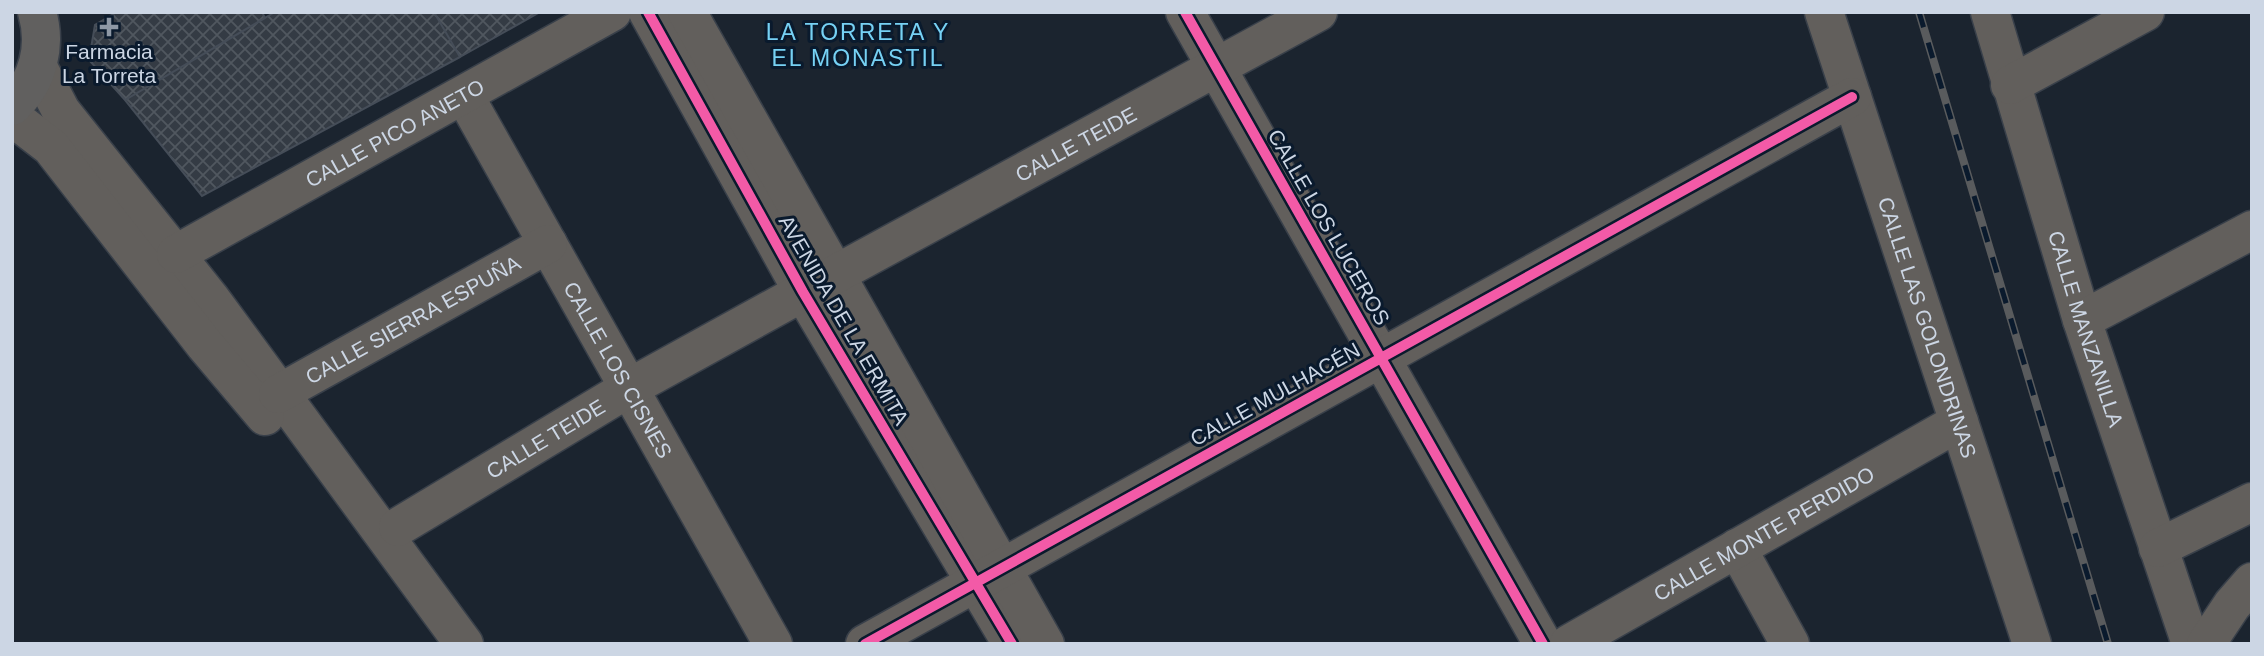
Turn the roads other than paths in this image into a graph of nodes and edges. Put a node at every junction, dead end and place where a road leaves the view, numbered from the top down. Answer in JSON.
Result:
{"nodes":[{"id":1,"x":612,"y":12,"type":"edge"},
{"id":2,"x":648,"y":12,"type":"edge"},
{"id":3,"x":687,"y":12,"type":"edge"},
{"id":4,"x":1185,"y":12,"type":"edge"},
{"id":5,"x":1318,"y":12,"type":"edge"},
{"id":6,"x":1824,"y":12,"type":"edge"},
{"id":7,"x":1990,"y":12,"type":"edge"},
{"id":8,"x":2145,"y":12,"type":"edge"},
{"id":9,"x":39,"y":13,"type":"edge"},
{"id":10,"x":38,"y":67,"type":"junction"},
{"id":11,"x":1216,"y":68,"type":"junction"},
{"id":12,"x":2010,"y":85,"type":"junction"},
{"id":13,"x":464,"y":95,"type":"junction"},
{"id":14,"x":1852,"y":97,"type":"junction"},
{"id":15,"x":12,"y":106,"type":"edge"},
{"id":16,"x":12,"y":117,"type":"edge"},
{"id":17,"x":2252,"y":230,"type":"edge"},
{"id":18,"x":548,"y":244,"type":"junction"},
{"id":19,"x":176,"y":254,"type":"junction"},
{"id":20,"x":818,"y":283,"type":"junction"},
{"id":21,"x":2082,"y":320,"type":"junction"},
{"id":22,"x":1381,"y":358,"type":"junction"},
{"id":23,"x":629,"y":388,"type":"junction"},
{"id":24,"x":278,"y":394,"type":"junction"},
{"id":25,"x":1959,"y":422,"type":"junction"},
{"id":26,"x":343,"y":481,"type":"junction"},
{"id":27,"x":2252,"y":502,"type":"edge"},
{"id":28,"x":398,"y":527,"type":"junction"},
{"id":29,"x":1737,"y":548,"type":"junction"},
{"id":30,"x":2158,"y":548,"type":"junction"},
{"id":31,"x":989,"y":575,"type":"junction"},
{"id":32,"x":2252,"y":582,"type":"edge"},
{"id":33,"x":432,"y":644,"type":"edge"},
{"id":34,"x":464,"y":644,"type":"edge"},
{"id":35,"x":494,"y":644,"type":"edge"},
{"id":36,"x":773,"y":644,"type":"edge"},
{"id":37,"x":865,"y":644,"type":"edge"},
{"id":38,"x":1012,"y":644,"type":"edge"},
{"id":39,"x":1045,"y":644,"type":"edge"},
{"id":40,"x":1543,"y":644,"type":"edge"},
{"id":41,"x":1569,"y":644,"type":"edge"},
{"id":42,"x":1790,"y":644,"type":"edge"},
{"id":43,"x":2032,"y":644,"type":"edge"},
{"id":44,"x":2191,"y":644,"type":"edge"},
{"id":45,"x":2206,"y":644,"type":"edge"}],
"edges":[{"from":1,"to":13,"type":"street","name":"CALLE PICO ANETO"},
{"from":2,"to":20,"type":"street","name":"AVENIDA DE LA ERMITA"},
{"from":3,"to":20,"type":"street","name":"AVENIDA DE LA ERMITA"},
{"from":4,"to":11,"type":"street","name":"CALLE LOS LUCEROS"},
{"from":5,"to":11,"type":"street","name":"CALLE TEIDE"},
{"from":6,"to":14,"type":"street","name":"CALLE LAS GOLONDRINAS"},
{"from":7,"to":12,"type":"street","name":"CALLE MANZANILLA"},
{"from":8,"to":12,"type":"street"},
{"from":9,"to":10,"type":"main road"},
{"from":10,"to":15,"type":"main road"},
{"from":10,"to":19,"type":"street"},
{"from":11,"to":20,"type":"street","name":"CALLE TEIDE"},
{"from":11,"to":22,"type":"street","name":"CALLE LOS LUCEROS"},
{"from":12,"to":21,"type":"street","name":"CALLE MANZANILLA"},
{"from":13,"to":18,"type":"street","name":"CALLE LOS CISNES"},
{"from":13,"to":19,"type":"street","name":"CALLE PICO ANETO"},
{"from":14,"to":22,"type":"street","name":"CALLE MULHACÉN"},
{"from":14,"to":25,"type":"street","name":"CALLE LAS GOLONDRINAS"},
{"from":16,"to":33,"type":"street"},
{"from":17,"to":21,"type":"street"},
{"from":18,"to":23,"type":"street","name":"CALLE LOS CISNES"},
{"from":18,"to":24,"type":"street","name":"CALLE SIERRA ESPUÑA"},
{"from":19,"to":24,"type":"street"},
{"from":20,"to":23,"type":"street","name":"CALLE TEIDE"},
{"from":20,"to":31,"type":"street","name":"AVENIDA DE LA ERMITA"},
{"from":21,"to":30,"type":"street","name":"CALLE MANZANILLA"},
{"from":22,"to":31,"type":"street","name":"CALLE MULHACÉN"},
{"from":22,"to":40,"type":"street","name":"CALLE LOS LUCEROS"},
{"from":23,"to":28,"type":"street","name":"CALLE TEIDE"},
{"from":23,"to":36,"type":"street","name":"CALLE LOS CISNES"},
{"from":24,"to":26,"type":"street"},
{"from":25,"to":29,"type":"street","name":"CALLE MONTE PERDIDO"},
{"from":25,"to":43,"type":"street","name":"CALLE LAS GOLONDRINAS"},
{"from":26,"to":28,"type":"street"},
{"from":26,"to":34,"type":"street"},
{"from":27,"to":30,"type":"street"},
{"from":28,"to":35,"type":"street"},
{"from":29,"to":41,"type":"street","name":"CALLE MONTE PERDIDO"},
{"from":29,"to":42,"type":"street"},
{"from":30,"to":44,"type":"street","name":"CALLE MANZANILLA"},
{"from":31,"to":37,"type":"street","name":"CALLE MULHACÉN"},
{"from":31,"to":38,"type":"street","name":"AVENIDA DE LA ERMITA"},
{"from":31,"to":39,"type":"street","name":"AVENIDA DE LA ERMITA"},
{"from":32,"to":45,"type":"street"}]}
